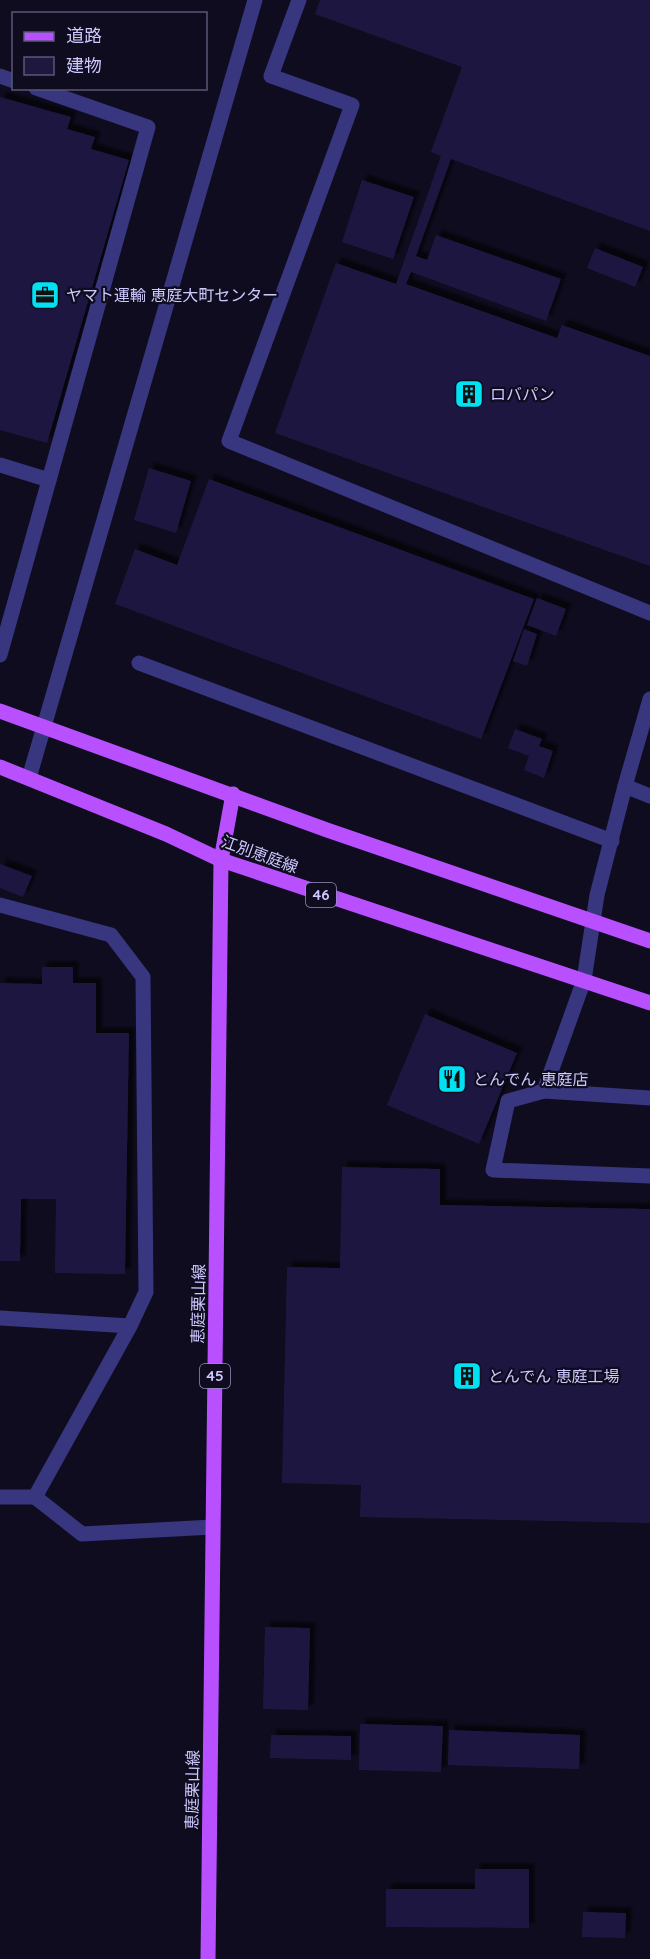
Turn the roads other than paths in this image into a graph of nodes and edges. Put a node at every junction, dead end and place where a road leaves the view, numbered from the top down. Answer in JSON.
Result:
{"nodes":[{"id":1,"x":255,"y":0,"type":"edge"},
{"id":2,"x":299,"y":0,"type":"edge"},
{"id":3,"x":42,"y":90,"type":"edge"},
{"id":4,"x":0,"y":465,"type":"edge"},
{"id":5,"x":49,"y":480,"type":"junction"},
{"id":6,"x":650,"y":613,"type":"edge"},
{"id":7,"x":0,"y":655,"type":"edge"},
{"id":8,"x":139,"y":663,"type":"dead end"},
{"id":9,"x":650,"y":699,"type":"edge"},
{"id":10,"x":0,"y":711,"type":"edge"},
{"id":11,"x":42,"y":727,"type":"junction"},
{"id":12,"x":0,"y":767,"type":"edge"},
{"id":13,"x":29,"y":778,"type":"junction"},
{"id":14,"x":625,"y":786,"type":"junction"},
{"id":15,"x":233,"y":794,"type":"junction"},
{"id":16,"x":650,"y":796,"type":"edge"},
{"id":17,"x":612,"y":841,"type":"junction"},
{"id":18,"x":221,"y":860,"type":"junction"},
{"id":19,"x":0,"y":905,"type":"edge"},
{"id":20,"x":595,"y":922,"type":"junction"},
{"id":21,"x":650,"y":941,"type":"edge"},
{"id":22,"x":584,"y":980,"type":"junction"},
{"id":23,"x":650,"y":1003,"type":"edge"},
{"id":24,"x":544,"y":1091,"type":"junction"},
{"id":25,"x":650,"y":1098,"type":"edge"},
{"id":26,"x":650,"y":1176,"type":"edge"},
{"id":27,"x":0,"y":1318,"type":"edge"},
{"id":28,"x":130,"y":1326,"type":"junction"},
{"id":29,"x":0,"y":1497,"type":"edge"},
{"id":30,"x":35,"y":1497,"type":"junction"},
{"id":31,"x":213,"y":1527,"type":"junction"},
{"id":32,"x":208,"y":1959,"type":"edge"}],
"edges":[{"from":1,"to":11,"type":"street"},
{"from":2,"to":6,"type":"street"},
{"from":3,"to":5,"type":"street"},
{"from":4,"to":5,"type":"street"},
{"from":5,"to":7,"type":"street"},
{"from":8,"to":17,"type":"street"},
{"from":9,"to":14,"type":"street"},
{"from":10,"to":11,"type":"main road"},
{"from":11,"to":13,"type":"street"},
{"from":11,"to":15,"type":"main road"},
{"from":12,"to":13,"type":"main road","name":"江別恵庭線","number":"46"},
{"from":13,"to":18,"type":"main road","name":"江別恵庭線","number":"46"},
{"from":14,"to":16,"type":"street"},
{"from":14,"to":17,"type":"street"},
{"from":15,"to":18,"type":"main road","name":"恵庭栗山線","number":"45"},
{"from":15,"to":20,"type":"main road"},
{"from":17,"to":20,"type":"street"},
{"from":18,"to":22,"type":"main road","name":"江別恵庭線","number":"46"},
{"from":18,"to":31,"type":"main road","name":"恵庭栗山線","number":"45"},
{"from":19,"to":28,"type":"street"},
{"from":20,"to":21,"type":"main road"},
{"from":20,"to":22,"type":"street"},
{"from":22,"to":23,"type":"main road","name":"江別恵庭線","number":"46"},
{"from":22,"to":24,"type":"street"},
{"from":24,"to":25,"type":"street"},
{"from":24,"to":26,"type":"street"},
{"from":27,"to":28,"type":"street"},
{"from":28,"to":30,"type":"street"},
{"from":29,"to":30,"type":"street"},
{"from":30,"to":31,"type":"street"},
{"from":31,"to":32,"type":"main road","name":"恵庭栗山線","number":"45"}]}
